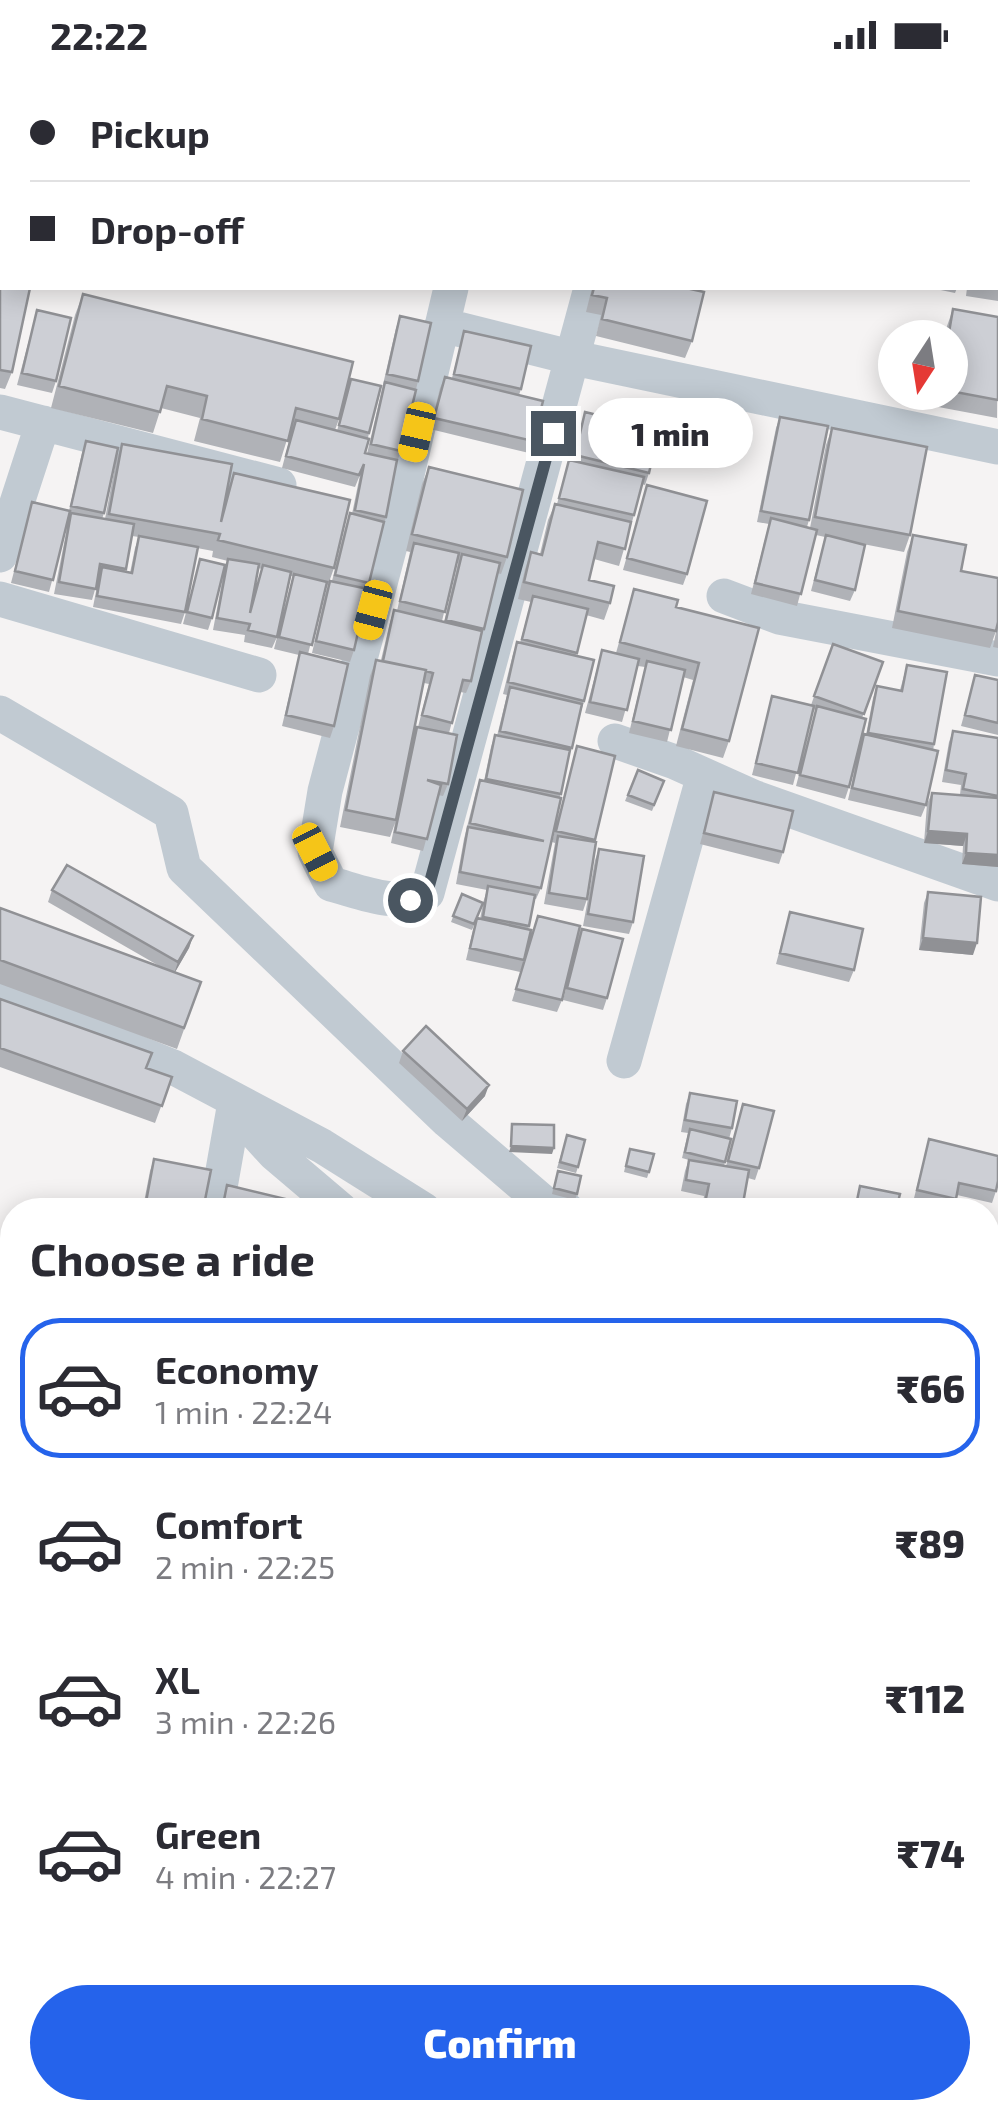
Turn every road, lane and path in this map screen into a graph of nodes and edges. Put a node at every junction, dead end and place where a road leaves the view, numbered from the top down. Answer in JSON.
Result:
{"nodes":[{"id":1,"x":451,"y":290,"type":"edge"},
{"id":2,"x":591,"y":290,"type":"edge"},
{"id":3,"x":442,"y":325,"type":"junction"},
{"id":4,"x":574,"y":358,"type":"junction"},
{"id":5,"x":0,"y":412,"type":"edge"},
{"id":6,"x":43,"y":423,"type":"junction"},
{"id":7,"x":998,"y":447,"type":"edge"},
{"id":8,"x":320,"y":496,"type":"edge"},
{"id":9,"x":0,"y":555,"type":"edge"},
{"id":10,"x":724,"y":596,"type":"dead end"},
{"id":11,"x":0,"y":599,"type":"edge"},
{"id":12,"x":998,"y":659,"type":"edge"},
{"id":13,"x":260,"y":675,"type":"dead end"},
{"id":14,"x":0,"y":713,"type":"edge"},
{"id":15,"x":616,"y":742,"type":"dead end"},
{"id":16,"x":704,"y":776,"type":"junction"},
{"id":17,"x":998,"y":884,"type":"edge"},
{"id":18,"x":618,"y":948,"type":"edge"},
{"id":19,"x":652,"y":962,"type":"junction"},
{"id":20,"x":0,"y":997,"type":"edge"},
{"id":21,"x":624,"y":1062,"type":"dead end"},
{"id":22,"x":281,"y":1140,"type":"junction"},
{"id":23,"x":218,"y":1196,"type":"edge"},
{"id":24,"x":331,"y":1198,"type":"edge"},
{"id":25,"x":399,"y":1198,"type":"edge"},
{"id":26,"x":537,"y":1198,"type":"edge"}],
"edges":[{"from":1,"to":3,"type":"street"},
{"from":2,"to":4,"type":"street"},
{"from":3,"to":4,"type":"street"},
{"from":3,"to":4,"type":"street"},
{"from":4,"to":7,"type":"street"},
{"from":5,"to":6,"type":"street"},
{"from":6,"to":8,"type":"street"},
{"from":6,"to":9,"type":"street"},
{"from":10,"to":12,"type":"street"},
{"from":11,"to":13,"type":"street"},
{"from":14,"to":26,"type":"street"},
{"from":15,"to":16,"type":"street"},
{"from":16,"to":17,"type":"street"},
{"from":16,"to":19,"type":"street"},
{"from":18,"to":19,"type":"street"},
{"from":19,"to":21,"type":"street"},
{"from":20,"to":22,"type":"street"},
{"from":22,"to":23,"type":"street"},
{"from":22,"to":23,"type":"street"},
{"from":22,"to":24,"type":"street"},
{"from":22,"to":25,"type":"street"}]}
